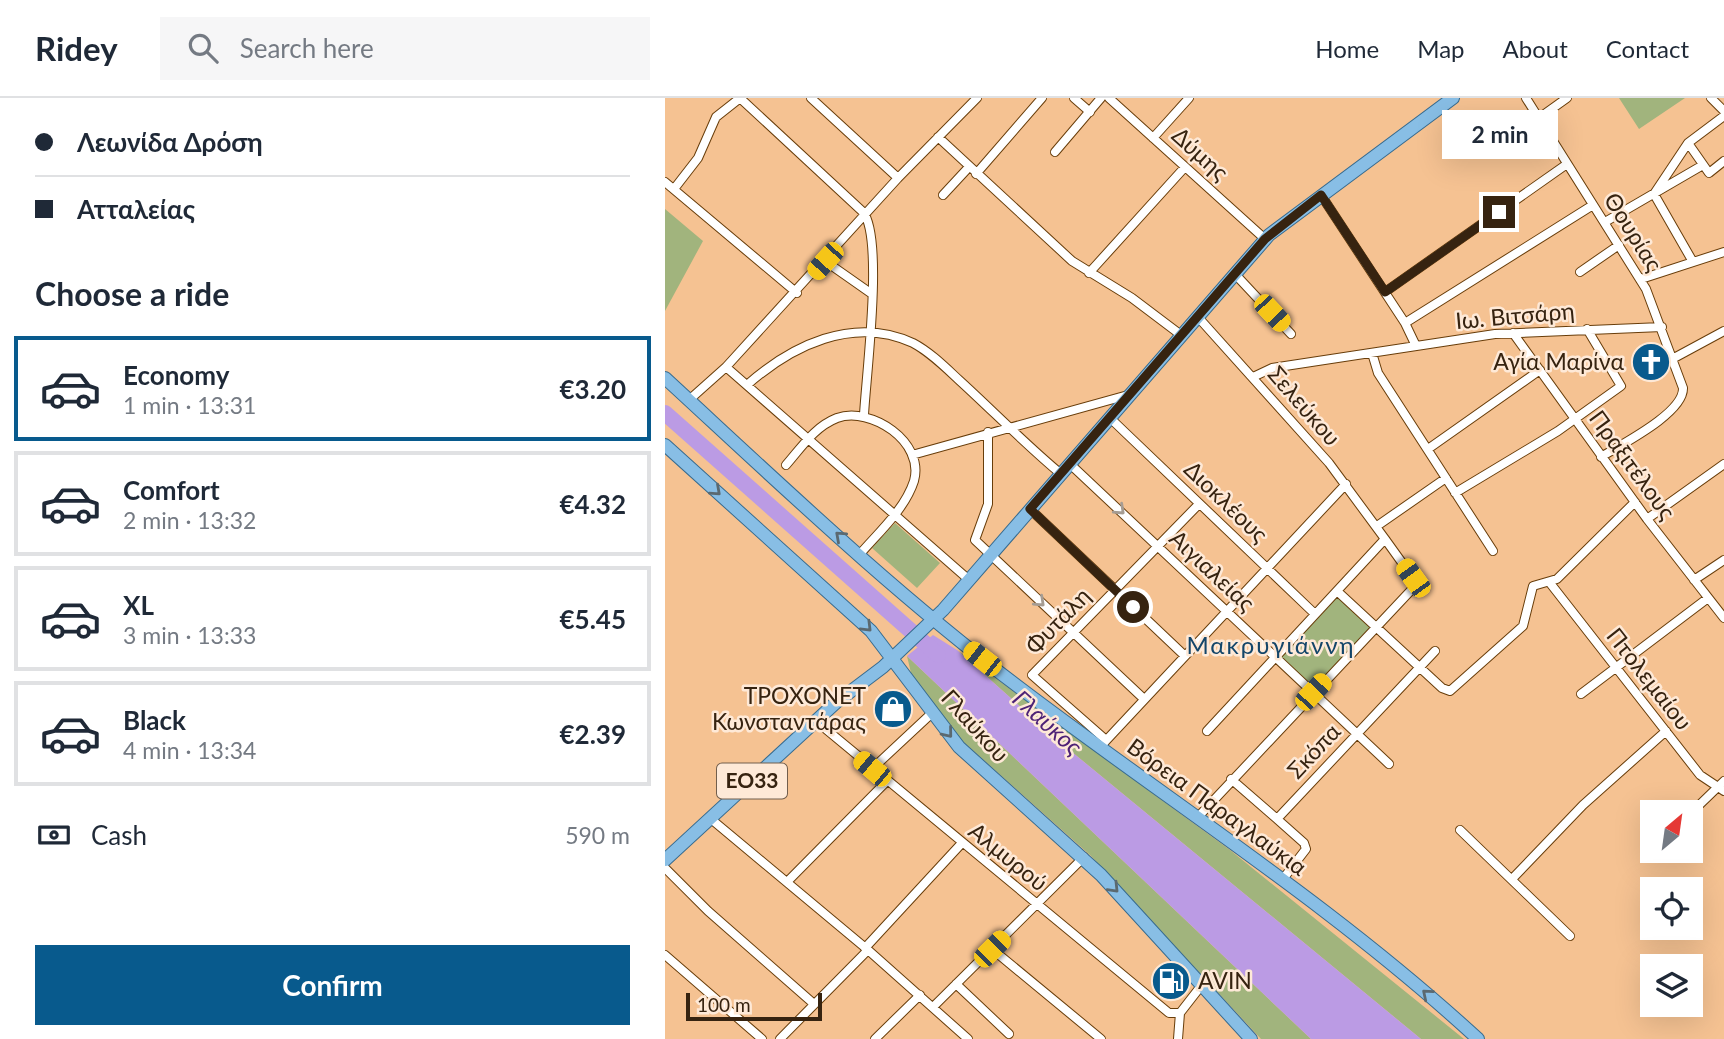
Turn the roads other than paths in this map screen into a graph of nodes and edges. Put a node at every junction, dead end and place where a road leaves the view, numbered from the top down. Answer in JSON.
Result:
{"nodes":[{"id":1,"x":740,"y":98,"type":"edge"},
{"id":2,"x":811,"y":98,"type":"edge"},
{"id":3,"x":977,"y":98,"type":"edge"},
{"id":4,"x":1042,"y":98,"type":"edge"},
{"id":5,"x":1074,"y":98,"type":"edge"},
{"id":6,"x":1101,"y":98,"type":"edge"},
{"id":7,"x":1109,"y":98,"type":"edge"},
{"id":8,"x":1189,"y":98,"type":"edge"},
{"id":9,"x":1526,"y":98,"type":"edge"},
{"id":10,"x":1567,"y":98,"type":"edge"},
{"id":11,"x":1711,"y":98,"type":"edge"},
{"id":12,"x":1450,"y":99,"type":"edge"},
{"id":13,"x":1090,"y":112,"type":"junction"},
{"id":14,"x":1724,"y":113,"type":"edge"},
{"id":15,"x":1539,"y":118,"type":"junction"},
{"id":16,"x":938,"y":137,"type":"junction"},
{"id":17,"x":1153,"y":138,"type":"junction"},
{"id":18,"x":1688,"y":143,"type":"junction"},
{"id":19,"x":1055,"y":152,"type":"dead end"},
{"id":20,"x":1724,"y":161,"type":"edge"},
{"id":21,"x":1567,"y":164,"type":"junction"},
{"id":22,"x":1703,"y":165,"type":"junction"},
{"id":23,"x":969,"y":167,"type":"junction"},
{"id":24,"x":1185,"y":167,"type":"junction"},
{"id":25,"x":976,"y":174,"type":"junction"},
{"id":26,"x":898,"y":178,"type":"junction"},
{"id":27,"x":665,"y":182,"type":"edge"},
{"id":28,"x":674,"y":189,"type":"junction"},
{"id":29,"x":1654,"y":194,"type":"junction"},
{"id":30,"x":943,"y":195,"type":"dead end"},
{"id":31,"x":1321,"y":195,"type":"junction"},
{"id":32,"x":1594,"y":205,"type":"junction"},
{"id":33,"x":865,"y":214,"type":"junction"},
{"id":34,"x":1605,"y":222,"type":"junction"},
{"id":35,"x":1265,"y":239,"type":"junction"},
{"id":36,"x":1619,"y":244,"type":"junction"},
{"id":37,"x":1724,"y":252,"type":"edge"},
{"id":38,"x":825,"y":261,"type":"junction"},
{"id":39,"x":1693,"y":262,"type":"junction"},
{"id":40,"x":1580,"y":272,"type":"dead end"},
{"id":41,"x":1089,"y":273,"type":"junction"},
{"id":42,"x":1234,"y":273,"type":"junction"},
{"id":43,"x":1641,"y":279,"type":"junction"},
{"id":44,"x":1385,"y":292,"type":"junction"},
{"id":45,"x":797,"y":293,"type":"junction"},
{"id":46,"x":871,"y":294,"type":"junction"},
{"id":47,"x":1197,"y":316,"type":"junction"},
{"id":48,"x":1405,"y":323,"type":"junction"},
{"id":49,"x":1662,"y":327,"type":"junction"},
{"id":50,"x":1587,"y":329,"type":"junction"},
{"id":51,"x":1724,"y":332,"type":"edge"},
{"id":52,"x":1513,"y":333,"type":"junction"},
{"id":53,"x":869,"y":334,"type":"junction"},
{"id":54,"x":1291,"y":334,"type":"dead end"},
{"id":55,"x":1181,"y":335,"type":"junction"},
{"id":56,"x":1416,"y":346,"type":"junction"},
{"id":57,"x":1372,"y":352,"type":"junction"},
{"id":58,"x":1674,"y":358,"type":"junction"},
{"id":59,"x":726,"y":367,"type":"junction"},
{"id":60,"x":1540,"y":370,"type":"junction"},
{"id":61,"x":1253,"y":377,"type":"junction"},
{"id":62,"x":665,"y":378,"type":"edge"},
{"id":63,"x":747,"y":385,"type":"junction"},
{"id":64,"x":1131,"y":394,"type":"junction"},
{"id":65,"x":689,"y":400,"type":"junction"},
{"id":66,"x":864,"y":415,"type":"junction"},
{"id":67,"x":1110,"y":418,"type":"junction"},
{"id":68,"x":1575,"y":419,"type":"junction"},
{"id":69,"x":1008,"y":426,"type":"junction"},
{"id":70,"x":988,"y":432,"type":"junction"},
{"id":71,"x":809,"y":439,"type":"junction"},
{"id":72,"x":665,"y":446,"type":"edge"},
{"id":73,"x":1428,"y":449,"type":"junction"},
{"id":74,"x":912,"y":455,"type":"junction"},
{"id":75,"x":1601,"y":457,"type":"junction"},
{"id":76,"x":1070,"y":464,"type":"junction"},
{"id":77,"x":1724,"y":464,"type":"edge"},
{"id":78,"x":786,"y":465,"type":"dead end"},
{"id":79,"x":1061,"y":474,"type":"junction"},
{"id":80,"x":1446,"y":478,"type":"junction"},
{"id":81,"x":1346,"y":484,"type":"junction"},
{"id":82,"x":1455,"y":493,"type":"junction"},
{"id":83,"x":1635,"y":502,"type":"junction"},
{"id":84,"x":1199,"y":504,"type":"junction"},
{"id":85,"x":1030,"y":509,"type":"junction"},
{"id":86,"x":895,"y":513,"type":"junction"},
{"id":87,"x":1647,"y":519,"type":"junction"},
{"id":88,"x":1377,"y":526,"type":"junction"},
{"id":89,"x":1385,"y":539,"type":"junction"},
{"id":90,"x":1159,"y":547,"type":"junction"},
{"id":91,"x":1493,"y":551,"type":"dead end"},
{"id":92,"x":860,"y":554,"type":"junction"},
{"id":93,"x":990,"y":555,"type":"junction"},
{"id":94,"x":1724,"y":560,"type":"edge"},
{"id":95,"x":1267,"y":569,"type":"junction"},
{"id":96,"x":968,"y":579,"type":"junction"},
{"id":97,"x":1695,"y":580,"type":"junction"},
{"id":98,"x":1550,"y":583,"type":"junction"},
{"id":99,"x":1116,"y":590,"type":"junction"},
{"id":100,"x":1337,"y":591,"type":"junction"},
{"id":101,"x":1708,"y":598,"type":"junction"},
{"id":102,"x":1227,"y":611,"type":"junction"},
{"id":103,"x":1315,"y":614,"type":"junction"},
{"id":104,"x":1723,"y":616,"type":"edge"},
{"id":105,"x":927,"y":620,"type":"junction"},
{"id":106,"x":1375,"y":626,"type":"junction"},
{"id":107,"x":1073,"y":633,"type":"junction"},
{"id":108,"x":895,"y":651,"type":"junction"},
{"id":109,"x":1435,"y":651,"type":"dead end"},
{"id":110,"x":1185,"y":656,"type":"junction"},
{"id":111,"x":1275,"y":657,"type":"junction"},
{"id":112,"x":1615,"y":666,"type":"junction"},
{"id":113,"x":1420,"y":667,"type":"junction"},
{"id":114,"x":1313,"y":692,"type":"junction"},
{"id":115,"x":1581,"y":694,"type":"dead end"},
{"id":116,"x":1144,"y":699,"type":"junction"},
{"id":117,"x":932,"y":713,"type":"junction"},
{"id":118,"x":815,"y":721,"type":"junction"},
{"id":119,"x":1207,"y":730,"type":"dead end"},
{"id":120,"x":1666,"y":732,"type":"junction"},
{"id":121,"x":1357,"y":733,"type":"junction"},
{"id":122,"x":1103,"y":743,"type":"junction"},
{"id":123,"x":1388,"y":764,"type":"dead end"},
{"id":124,"x":872,"y":769,"type":"junction"},
{"id":125,"x":1231,"y":779,"type":"junction"},
{"id":126,"x":887,"y":781,"type":"junction"},
{"id":127,"x":1722,"y":786,"type":"edge"},
{"id":128,"x":1703,"y":802,"type":"edge"},
{"id":129,"x":1198,"y":817,"type":"junction"},
{"id":130,"x":711,"y":818,"type":"junction"},
{"id":131,"x":1277,"y":819,"type":"junction"},
{"id":132,"x":1460,"y":831,"type":"dead end"},
{"id":133,"x":961,"y":844,"type":"junction"},
{"id":134,"x":1084,"y":857,"type":"junction"},
{"id":135,"x":665,"y":860,"type":"edge"},
{"id":136,"x":665,"y":868,"type":"edge"},
{"id":137,"x":1283,"y":879,"type":"junction"},
{"id":138,"x":1512,"y":879,"type":"junction"},
{"id":139,"x":787,"y":882,"type":"junction"},
{"id":140,"x":1036,"y":905,"type":"junction"},
{"id":141,"x":1570,"y":936,"type":"dead end"},
{"id":142,"x":867,"y":949,"type":"junction"},
{"id":143,"x":992,"y":949,"type":"junction"},
{"id":144,"x":665,"y":955,"type":"edge"},
{"id":145,"x":956,"y":984,"type":"junction"},
{"id":146,"x":1201,"y":986,"type":"junction"},
{"id":147,"x":920,"y":995,"type":"junction"},
{"id":148,"x":814,"y":1003,"type":"junction"},
{"id":149,"x":933,"y":1007,"type":"junction"},
{"id":150,"x":1180,"y":1013,"type":"junction"},
{"id":151,"x":1009,"y":1034,"type":"dead end"},
{"id":152,"x":965,"y":1038,"type":"edge"},
{"id":153,"x":762,"y":1039,"type":"edge"},
{"id":154,"x":780,"y":1039,"type":"edge"},
{"id":155,"x":876,"y":1039,"type":"edge"},
{"id":156,"x":1101,"y":1039,"type":"edge"},
{"id":157,"x":1178,"y":1039,"type":"edge"},
{"id":158,"x":1251,"y":1039,"type":"edge"},
{"id":159,"x":1478,"y":1039,"type":"edge"}],
"edges":[{"from":1,"to":28,"type":"street"},
{"from":1,"to":33,"type":"street"},
{"from":2,"to":26,"type":"street"},
{"from":3,"to":16,"type":"street"},
{"from":4,"to":25,"type":"street"},
{"from":5,"to":13,"type":"street"},
{"from":6,"to":13,"type":"street"},
{"from":7,"to":17,"type":"street","name":"Δύμης"},
{"from":8,"to":17,"type":"street"},
{"from":9,"to":15,"type":"street","name":"Θουρίας"},
{"from":10,"to":15,"type":"street"},
{"from":11,"to":14,"type":"street"},
{"from":12,"to":31,"type":"main road","number":"ΕΟ33"},
{"from":13,"to":19,"type":"street"},
{"from":14,"to":18,"type":"street"},
{"from":15,"to":21,"type":"street","name":"Θουρίας"},
{"from":16,"to":23,"type":"street"},
{"from":16,"to":26,"type":"street"},
{"from":17,"to":24,"type":"street","name":"Δύμης"},
{"from":18,"to":22,"type":"street"},
{"from":18,"to":29,"type":"street"},
{"from":20,"to":22,"type":"street"},
{"from":21,"to":32,"type":"street","name":"Θουρίας"},
{"from":21,"to":44,"type":"street"},
{"from":22,"to":29,"type":"street"},
{"from":23,"to":25,"type":"street"},
{"from":23,"to":30,"type":"street"},
{"from":24,"to":35,"type":"street","name":"Δύμης"},
{"from":24,"to":41,"type":"street"},
{"from":25,"to":41,"type":"street"},
{"from":26,"to":33,"type":"street"},
{"from":27,"to":28,"type":"street"},
{"from":28,"to":45,"type":"street"},
{"from":29,"to":34,"type":"street"},
{"from":29,"to":39,"type":"street"},
{"from":31,"to":35,"type":"main road","number":"ΕΟ33"},
{"from":31,"to":44,"type":"street"},
{"from":32,"to":34,"type":"street","name":"Θουρίας"},
{"from":32,"to":48,"type":"street"},
{"from":33,"to":38,"type":"street"},
{"from":33,"to":46,"type":"street"},
{"from":34,"to":36,"type":"street","name":"Θουρίας"},
{"from":35,"to":42,"type":"main road","number":"ΕΟ33"},
{"from":36,"to":40,"type":"street"},
{"from":36,"to":43,"type":"street","name":"Θουρίας"},
{"from":37,"to":39,"type":"street"},
{"from":38,"to":45,"type":"street"},
{"from":38,"to":46,"type":"street"},
{"from":39,"to":43,"type":"street"},
{"from":41,"to":55,"type":"street"},
{"from":42,"to":47,"type":"main road","number":"ΕΟ33"},
{"from":42,"to":54,"type":"street"},
{"from":43,"to":49,"type":"street","name":"Θουρίας"},
{"from":44,"to":48,"type":"street"},
{"from":45,"to":59,"type":"street"},
{"from":46,"to":53,"type":"street"},
{"from":47,"to":55,"type":"main road","number":"ΕΟ33"},
{"from":47,"to":61,"type":"street","name":"Σελεύκου"},
{"from":48,"to":56,"type":"street"},
{"from":49,"to":50,"type":"street","name":"Ιω. Βιτσάρη"},
{"from":49,"to":58,"type":"street","name":"Θουρίας"},
{"from":50,"to":52,"type":"street","name":"Ιω. Βιτσάρη"},
{"from":50,"to":68,"type":"street"},
{"from":51,"to":58,"type":"street"},
{"from":52,"to":56,"type":"street","name":"Ιω. Βιτσάρη"},
{"from":52,"to":60,"type":"street","name":"Πραξιτέλους"},
{"from":53,"to":63,"type":"street"},
{"from":53,"to":66,"type":"street"},
{"from":53,"to":69,"type":"street"},
{"from":55,"to":64,"type":"main road","number":"ΕΟ33"},
{"from":56,"to":57,"type":"street","name":"Ιω. Βιτσάρη"},
{"from":57,"to":61,"type":"street","name":"Ιω. Βιτσάρη"},
{"from":57,"to":73,"type":"street"},
{"from":58,"to":75,"type":"street","name":"Θουρίας"},
{"from":59,"to":63,"type":"street"},
{"from":59,"to":65,"type":"street"},
{"from":60,"to":68,"type":"street","name":"Πραξιτέλους"},
{"from":60,"to":73,"type":"street"},
{"from":61,"to":81,"type":"street","name":"Σελεύκου"},
{"from":62,"to":65,"type":"main road"},
{"from":63,"to":71,"type":"street"},
{"from":64,"to":67,"type":"main road","number":"ΕΟ33"},
{"from":64,"to":69,"type":"street"},
{"from":92,"to":65,"type":"main road","one_way":true},
{"from":66,"to":71,"type":"street"},
{"from":66,"to":74,"type":"street"},
{"from":67,"to":76,"type":"main road","number":"ΕΟ33"},
{"from":67,"to":84,"type":"street","name":"Διοκλέους"},
{"from":68,"to":75,"type":"street","name":"Πραξιτέλους"},
{"from":68,"to":82,"type":"street"},
{"from":69,"to":70,"type":"street"},
{"from":69,"to":79,"type":"street"},
{"from":70,"to":74,"type":"street"},
{"from":70,"to":93,"type":"street"},
{"from":71,"to":78,"type":"street"},
{"from":71,"to":86,"type":"street"},
{"from":72,"to":108,"type":"main road","name":"Γλαύκου","one_way":true},
{"from":73,"to":80,"type":"street"},
{"from":74,"to":86,"type":"street"},
{"from":75,"to":83,"type":"street","name":"Πραξιτέλους"},
{"from":76,"to":79,"type":"main road","number":"ΕΟ33"},
{"from":76,"to":90,"type":"street","name":"Αιγιαλείας","one_way":true},
{"from":77,"to":87,"type":"street"},
{"from":79,"to":85,"type":"main road","number":"ΕΟ33"},
{"from":80,"to":82,"type":"street"},
{"from":80,"to":88,"type":"street"},
{"from":81,"to":88,"type":"street","name":"Σελεύκου"},
{"from":81,"to":95,"type":"street"},
{"from":82,"to":91,"type":"street"},
{"from":83,"to":87,"type":"street","name":"Πραξιτέλους"},
{"from":83,"to":98,"type":"street"},
{"from":84,"to":90,"type":"street","name":"Φυτάλη"},
{"from":84,"to":95,"type":"street","name":"Διοκλέους"},
{"from":85,"to":93,"type":"main road","number":"ΕΟ33"},
{"from":85,"to":99,"type":"street"},
{"from":86,"to":92,"type":"street"},
{"from":86,"to":96,"type":"street"},
{"from":87,"to":97,"type":"street","name":"Πραξιτέλους"},
{"from":88,"to":89,"type":"street","name":"Σελεύκου"},
{"from":89,"to":100,"type":"street"},
{"from":89,"to":106,"type":"street","name":"Σελεύκου"},
{"from":90,"to":99,"type":"street","name":"Φυτάλη"},
{"from":90,"to":102,"type":"street","name":"Αιγιαλείας"},
{"from":92,"to":105,"type":"main road"},
{"from":93,"to":96,"type":"main road","number":"ΕΟ33"},
{"from":93,"to":107,"type":"street","one_way":true},
{"from":94,"to":97,"type":"street"},
{"from":95,"to":102,"type":"street"},
{"from":95,"to":103,"type":"street","name":"Διοκλέους"},
{"from":96,"to":105,"type":"main road","number":"ΕΟ33"},
{"from":97,"to":101,"type":"street","name":"Πραξιτέλους"},
{"from":98,"to":112,"type":"street","name":"Πτολεμαίου"},
{"from":98,"to":113,"type":"street"},
{"from":99,"to":107,"type":"street","name":"Φυτάλη"},
{"from":99,"to":110,"type":"street"},
{"from":100,"to":103,"type":"street"},
{"from":100,"to":106,"type":"street"},
{"from":101,"to":104,"type":"street","name":"Πραξιτέλους"},
{"from":101,"to":112,"type":"street"},
{"from":102,"to":110,"type":"street"},
{"from":102,"to":111,"type":"street","name":"Αιγιαλείας"},
{"from":103,"to":111,"type":"street"},
{"from":105,"to":108,"type":"main road","number":"ΕΟ33"},
{"from":105,"to":122,"type":"main road","name":"Βόρεια Παραγλαύκια"},
{"from":106,"to":113,"type":"street"},
{"from":106,"to":114,"type":"street"},
{"from":107,"to":116,"type":"street"},
{"from":107,"to":122,"type":"street","name":"Φυτάλη"},
{"from":108,"to":117,"type":"main road","name":"Γλαύκου"},
{"from":108,"to":118,"type":"main road","number":"ΕΟ33"},
{"from":109,"to":113,"type":"street","name":"Σκόπα"},
{"from":110,"to":116,"type":"street"},
{"from":111,"to":114,"type":"street","name":"Αιγιαλείας"},
{"from":111,"to":119,"type":"street"},
{"from":112,"to":115,"type":"street"},
{"from":112,"to":120,"type":"street","name":"Πτολεμαίου"},
{"from":113,"to":121,"type":"street","name":"Σκόπα"},
{"from":114,"to":121,"type":"street","name":"Αιγιαλείας"},
{"from":114,"to":125,"type":"street"},
{"from":116,"to":122,"type":"street"},
{"from":117,"to":124,"type":"street"},
{"from":117,"to":134,"type":"main road","name":"Γλαύκου","one_way":true},
{"from":118,"to":124,"type":"street","name":"Αλμυρού"},
{"from":118,"to":130,"type":"main road","number":"ΕΟ33"},
{"from":120,"to":127,"type":"street","name":"Πτολεμαίου"},
{"from":120,"to":138,"type":"street"},
{"from":121,"to":123,"type":"street","name":"Αιγιαλείας"},
{"from":121,"to":131,"type":"street","name":"Σκόπα"},
{"from":122,"to":129,"type":"main road","name":"Βόρεια Παραγλαύκια"},
{"from":124,"to":126,"type":"street","name":"Αλμυρού"},
{"from":125,"to":129,"type":"street"},
{"from":125,"to":131,"type":"street"},
{"from":126,"to":133,"type":"street","name":"Αλμυρού"},
{"from":126,"to":139,"type":"street"},
{"from":127,"to":128,"type":"street"},
{"from":129,"to":137,"type":"main road","name":"Βόρεια Παραγλαύκια"},
{"from":130,"to":135,"type":"main road","number":"ΕΟ33"},
{"from":130,"to":139,"type":"street"},
{"from":131,"to":137,"type":"street"},
{"from":132,"to":138,"type":"street"},
{"from":133,"to":140,"type":"street","name":"Αλμυρού"},
{"from":133,"to":142,"type":"street"},
{"from":134,"to":140,"type":"street"},
{"from":134,"to":146,"type":"main road","name":"Γλαύκου","one_way":true},
{"from":136,"to":148,"type":"street"},
{"from":159,"to":137,"type":"main road","name":"Βόρεια Παραγλαύκια","one_way":true},
{"from":138,"to":141,"type":"street"},
{"from":139,"to":142,"type":"street"},
{"from":140,"to":143,"type":"street"},
{"from":140,"to":150,"type":"street","name":"Αλμυρού"},
{"from":142,"to":147,"type":"street"},
{"from":142,"to":148,"type":"street"},
{"from":143,"to":145,"type":"street"},
{"from":143,"to":156,"type":"street"},
{"from":144,"to":153,"type":"street"},
{"from":145,"to":149,"type":"street"},
{"from":145,"to":151,"type":"street"},
{"from":146,"to":150,"type":"street"},
{"from":146,"to":158,"type":"main road","name":"Γλαύκου"},
{"from":147,"to":149,"type":"street"},
{"from":147,"to":155,"type":"street"},
{"from":148,"to":154,"type":"street"},
{"from":149,"to":152,"type":"street"},
{"from":150,"to":157,"type":"street"}]}
